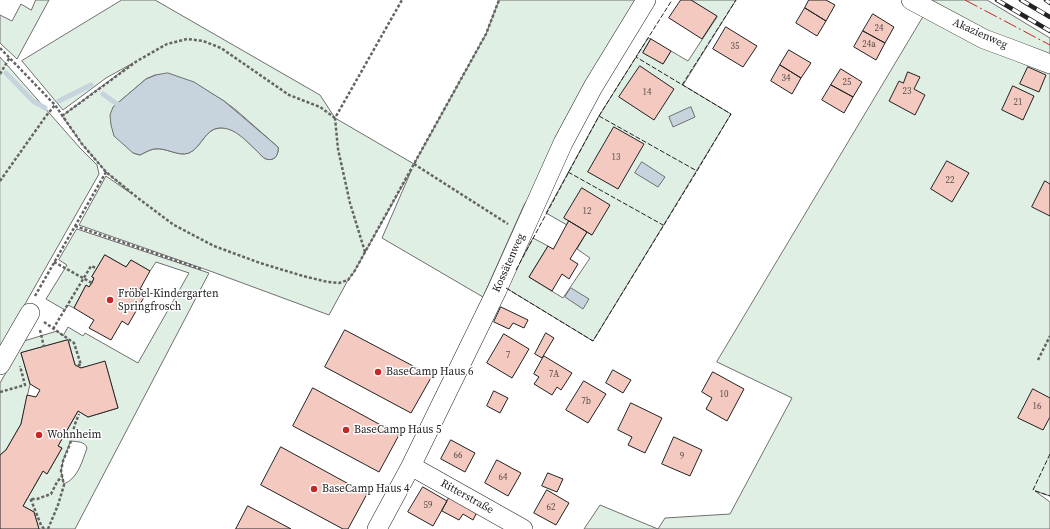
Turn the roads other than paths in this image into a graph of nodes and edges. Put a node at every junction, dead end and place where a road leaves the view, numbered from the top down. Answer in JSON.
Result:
{"nodes":[{"id":1,"x":646,"y":0,"type":"edge"},
{"id":2,"x":912,"y":0,"type":"edge"},
{"id":3,"x":1050,"y":64,"type":"edge"},
{"id":4,"x":36,"y":318,"type":"road end"},
{"id":5,"x":0,"y":365,"type":"edge"},
{"id":6,"x":411,"y":466,"type":"junction"},
{"id":7,"x":377,"y":529,"type":"edge"},
{"id":8,"x":523,"y":529,"type":"edge"}],
"edges":[{"from":1,"to":6,"type":"street","name":"Kossätenweg"},
{"from":2,"to":3,"type":"street","name":"Akazienweg"},
{"from":4,"to":5,"type":"street"},
{"from":6,"to":7,"type":"street","name":"Kossätenweg"},
{"from":6,"to":8,"type":"street","name":"Ritterstraße"}]}
